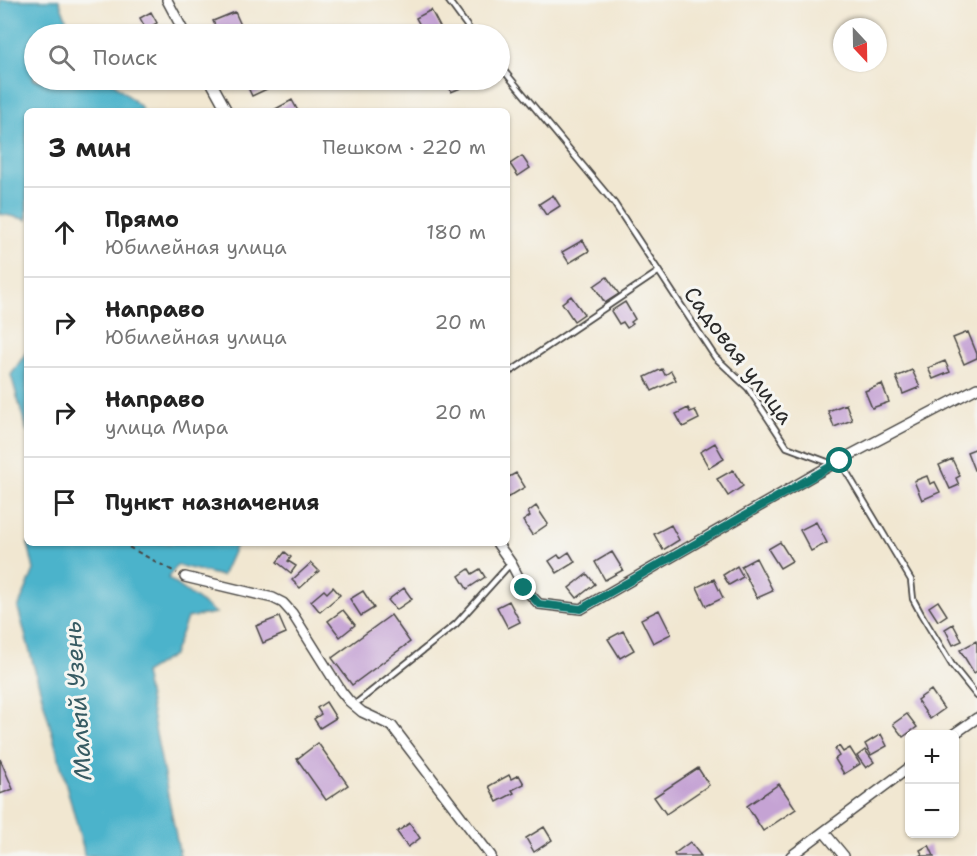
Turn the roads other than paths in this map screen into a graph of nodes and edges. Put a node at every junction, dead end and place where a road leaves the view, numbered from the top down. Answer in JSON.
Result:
{"nodes":[{"id":1,"x":167,"y":0,"type":"edge"},
{"id":2,"x":448,"y":0,"type":"edge"},
{"id":3,"x":180,"y":24,"type":"edge"},
{"id":4,"x":466,"y":24,"type":"edge"},
{"id":5,"x":510,"y":78,"type":"edge"},
{"id":6,"x":215,"y":90,"type":"edge"},
{"id":7,"x":225,"y":108,"type":"edge"},
{"id":8,"x":658,"y":272,"type":"junction"},
{"id":9,"x":510,"y":372,"type":"edge"},
{"id":10,"x":977,"y":388,"type":"edge"},
{"id":11,"x":837,"y":463,"type":"junction"},
{"id":12,"x":499,"y":546,"type":"edge"},
{"id":13,"x":511,"y":563,"type":"junction"},
{"id":14,"x":184,"y":577,"type":"road end"},
{"id":15,"x":977,"y":696,"type":"edge"},
{"id":16,"x":359,"y":701,"type":"dead end"},
{"id":17,"x":977,"y":718,"type":"edge"},
{"id":18,"x":959,"y":731,"type":"edge"},
{"id":19,"x":905,"y":770,"type":"edge"},
{"id":20,"x":824,"y":832,"type":"junction"},
{"id":21,"x":491,"y":856,"type":"edge"},
{"id":22,"x":791,"y":856,"type":"edge"},
{"id":23,"x":844,"y":856,"type":"edge"}],
"edges":[{"from":1,"to":3,"type":"street"},
{"from":2,"to":4,"type":"lane"},
{"from":5,"to":8,"type":"lane","name":"Садовая улица"},
{"from":6,"to":7,"type":"street"},
{"from":8,"to":9,"type":"lane","name":"Садовая улица"},
{"from":8,"to":11,"type":"lane","name":"Садовая улица"},
{"from":10,"to":11,"type":"street"},
{"from":11,"to":13,"type":"street"},
{"from":11,"to":15,"type":"lane"},
{"from":12,"to":13,"type":"street"},
{"from":13,"to":16,"type":"lane"},
{"from":14,"to":21,"type":"street"},
{"from":17,"to":18,"type":"street"},
{"from":19,"to":20,"type":"street"},
{"from":20,"to":22,"type":"street"},
{"from":20,"to":23,"type":"street"}]}
